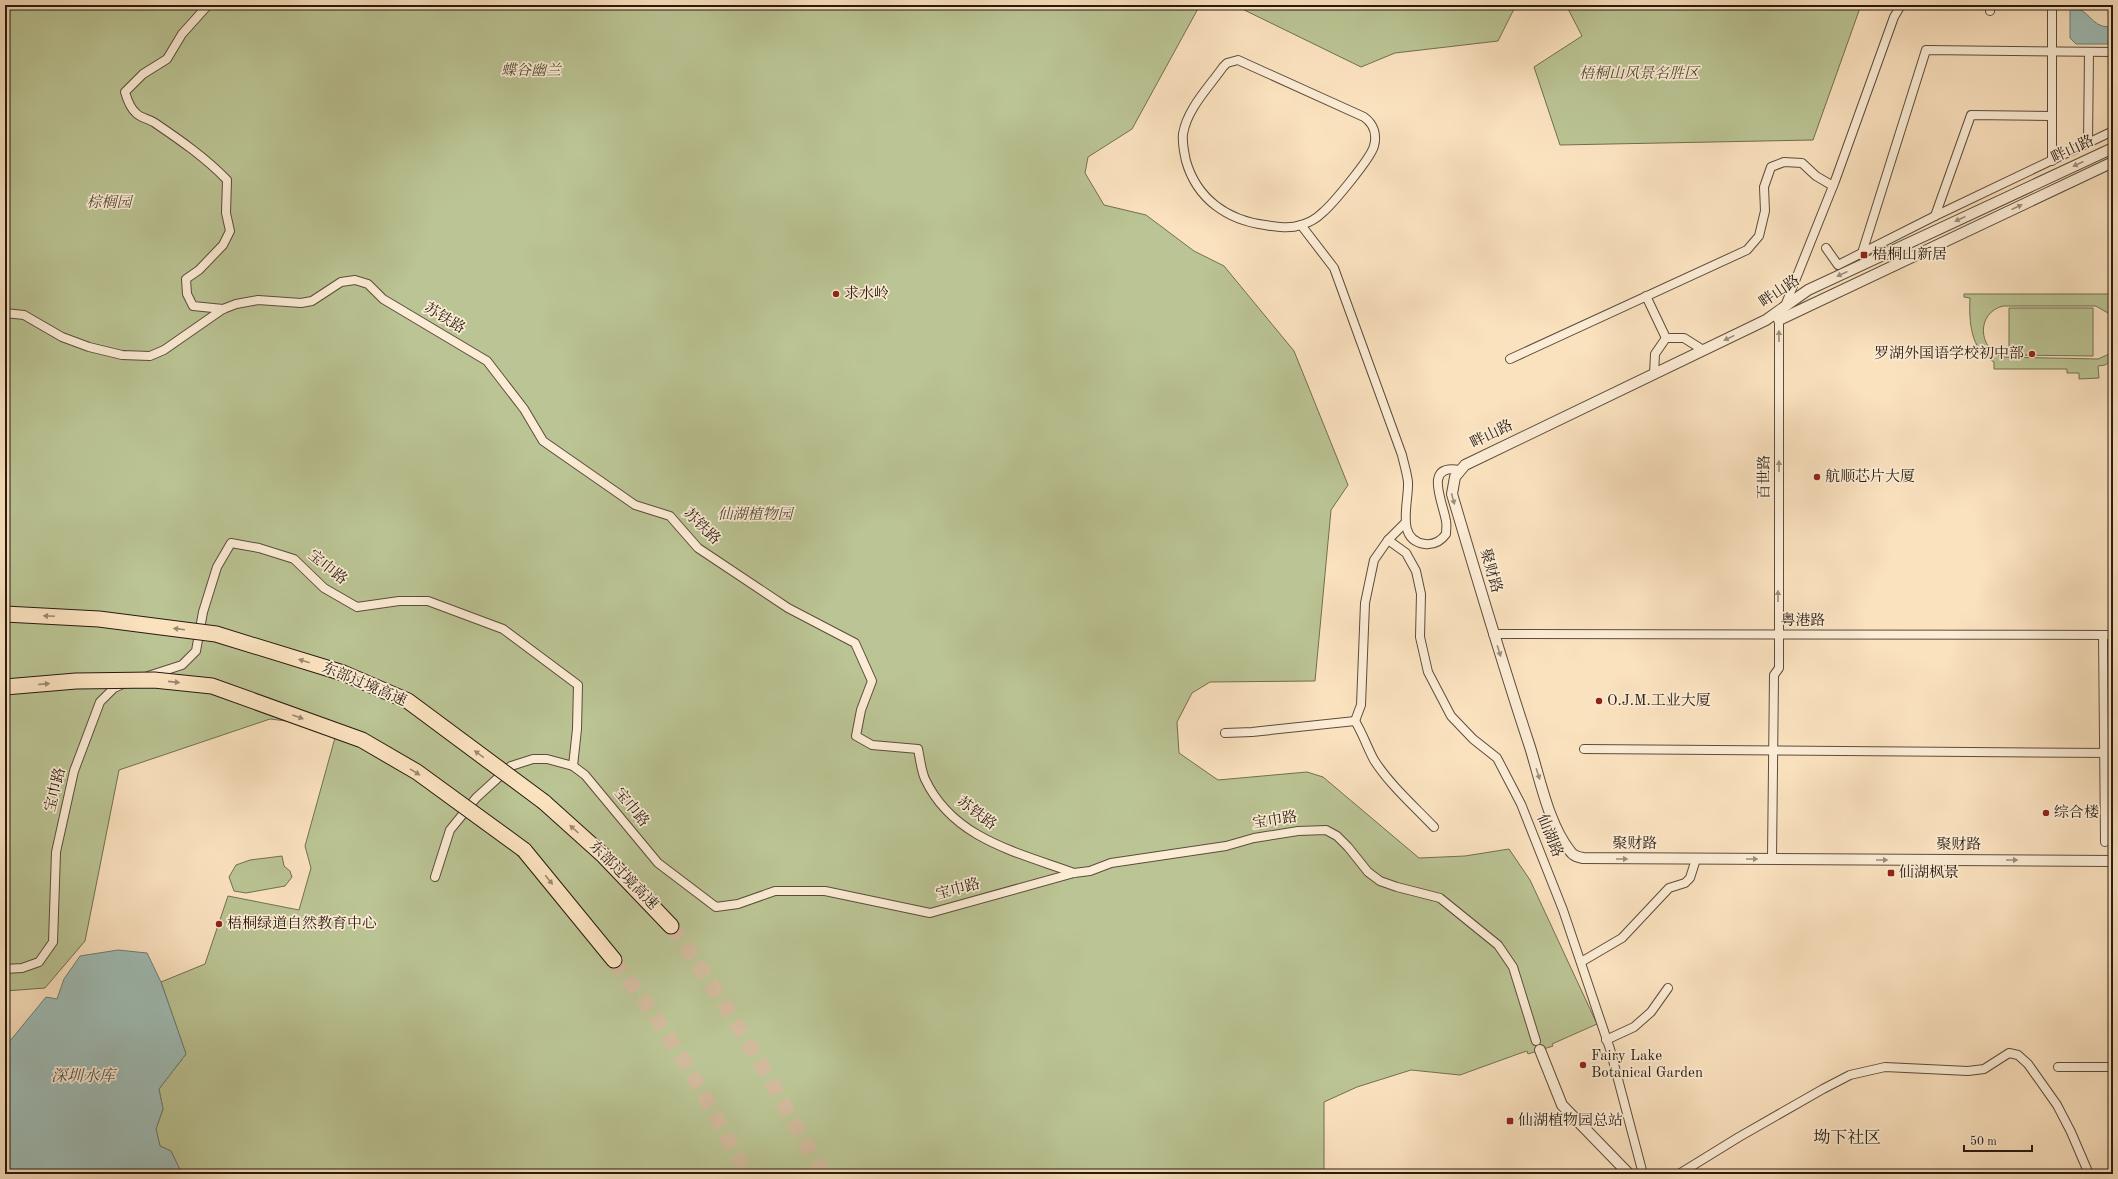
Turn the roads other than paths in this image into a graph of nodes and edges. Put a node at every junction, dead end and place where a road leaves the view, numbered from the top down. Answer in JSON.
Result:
{"nodes":[{"id":1,"x":208,"y":5,"type":"edge"},
{"id":2,"x":1901,"y":5,"type":"edge"},
{"id":3,"x":2052,"y":5,"type":"edge"},
{"id":4,"x":2052,"y":51,"type":"junction"},
{"id":5,"x":2089,"y":52,"type":"junction"},
{"id":6,"x":2113,"y":52,"type":"edge"},
{"id":7,"x":2051,"y":116,"type":"junction"},
{"id":8,"x":2113,"y":131,"type":"edge"},
{"id":9,"x":2088,"y":142,"type":"junction"},
{"id":10,"x":2113,"y":148,"type":"edge"},
{"id":11,"x":2052,"y":161,"type":"junction"},
{"id":12,"x":2113,"y":162,"type":"edge"},
{"id":13,"x":1833,"y":186,"type":"junction"},
{"id":14,"x":1935,"y":216,"type":"junction"},
{"id":15,"x":1301,"y":225,"type":"junction"},
{"id":16,"x":1826,"y":248,"type":"dead end"},
{"id":17,"x":1862,"y":253,"type":"junction"},
{"id":18,"x":1646,"y":296,"type":"junction"},
{"id":19,"x":1785,"y":306,"type":"junction"},
{"id":20,"x":223,"y":309,"type":"junction"},
{"id":21,"x":5,"y":313,"type":"edge"},
{"id":22,"x":1779,"y":320,"type":"joint"},
{"id":23,"x":1666,"y":338,"type":"junction"},
{"id":24,"x":1703,"y":350,"type":"junction"},
{"id":25,"x":1510,"y":359,"type":"dead end"},
{"id":26,"x":1654,"y":374,"type":"junction"},
{"id":27,"x":1462,"y":467,"type":"junction"},
{"id":28,"x":1405,"y":523,"type":"junction"},
{"id":29,"x":1388,"y":540,"type":"junction"},
{"id":30,"x":5,"y":614,"type":"edge"},
{"id":31,"x":1493,"y":634,"type":"junction"},
{"id":32,"x":1778,"y":635,"type":"junction"},
{"id":33,"x":2103,"y":635,"type":"junction"},
{"id":34,"x":2113,"y":635,"type":"edge"},
{"id":35,"x":5,"y":687,"type":"edge"},
{"id":36,"x":1355,"y":721,"type":"junction"},
{"id":37,"x":1225,"y":733,"type":"dead end"},
{"id":38,"x":1584,"y":749,"type":"dead end"},
{"id":39,"x":1773,"y":750,"type":"junction"},
{"id":40,"x":2104,"y":753,"type":"junction"},
{"id":41,"x":2113,"y":753,"type":"edge"},
{"id":42,"x":573,"y":766,"type":"junction"},
{"id":43,"x":1434,"y":827,"type":"dead end"},
{"id":44,"x":2105,"y":842,"type":"dead end"},
{"id":45,"x":1696,"y":859,"type":"junction"},
{"id":46,"x":1772,"y":859,"type":"junction"},
{"id":47,"x":2113,"y":861,"type":"edge"},
{"id":48,"x":1074,"y":873,"type":"junction"},
{"id":49,"x":435,"y":877,"type":"dead end"},
{"id":50,"x":671,"y":926,"type":"tunnel mouth"},
{"id":51,"x":614,"y":960,"type":"tunnel mouth"},
{"id":52,"x":1581,"y":962,"type":"junction"},
{"id":53,"x":5,"y":968,"type":"edge"},
{"id":54,"x":1668,"y":988,"type":"dead end"},
{"id":55,"x":1606,"y":1040,"type":"junction"},
{"id":56,"x":1538,"y":1046,"type":"joint"},
{"id":57,"x":2058,"y":1067,"type":"dead end"},
{"id":58,"x":2113,"y":1067,"type":"edge"},
{"id":59,"x":1629,"y":1174,"type":"edge"},
{"id":60,"x":1643,"y":1174,"type":"edge"},
{"id":61,"x":1679,"y":1174,"type":"edge"},
{"id":62,"x":2089,"y":1174,"type":"edge"},
{"id":63,"x":2100,"y":1174,"type":"edge"}],
"edges":[{"from":1,"to":20,"type":"street"},
{"from":2,"to":13,"type":"street"},
{"from":3,"to":4,"type":"street"},
{"from":4,"to":5,"type":"street"},
{"from":4,"to":7,"type":"street"},
{"from":4,"to":17,"type":"street"},
{"from":5,"to":6,"type":"street"},
{"from":5,"to":9,"type":"street"},
{"from":7,"to":11,"type":"street"},
{"from":7,"to":14,"type":"street"},
{"from":8,"to":9,"type":"street"},
{"from":9,"to":11,"type":"street"},
{"from":10,"to":19,"type":"street","name":"畔山路","one_way":true},
{"from":11,"to":14,"type":"street"},
{"from":22,"to":12,"type":"street","name":"畔山路","one_way":true},
{"from":13,"to":18,"type":"street"},
{"from":13,"to":19,"type":"street"},
{"from":14,"to":17,"type":"street"},
{"from":15,"to":15,"type":"street"},
{"from":15,"to":28,"type":"street"},
{"from":16,"to":17,"type":"street"},
{"from":18,"to":23,"type":"street"},
{"from":18,"to":25,"type":"street"},
{"from":19,"to":24,"type":"street","name":"畔山路","one_way":true},
{"from":20,"to":21,"type":"street"},
{"from":20,"to":48,"type":"street","name":"苏铁路"},
{"from":32,"to":22,"type":"street","name":"百世路","one_way":true},
{"from":23,"to":24,"type":"street"},
{"from":23,"to":26,"type":"street"},
{"from":24,"to":26,"type":"street","name":"畔山路"},
{"from":26,"to":27,"type":"street","name":"畔山路"},
{"from":27,"to":28,"type":"street"},
{"from":27,"to":31,"type":"street","name":"聚财路","one_way":true},
{"from":28,"to":29,"type":"street"},
{"from":29,"to":36,"type":"street"},
{"from":29,"to":52,"type":"street","name":"仙湖路"},
{"from":50,"to":30,"type":"highway","name":"东部过境高速","one_way":true,"bridge":true},
{"from":31,"to":32,"type":"street","name":"粤港路"},
{"from":31,"to":45,"type":"street","name":"聚财路","one_way":true},
{"from":32,"to":33,"type":"street","name":"粤港路"},
{"from":32,"to":39,"type":"street","name":"百世路"},
{"from":33,"to":34,"type":"street","name":"粤港路"},
{"from":33,"to":40,"type":"street"},
{"from":35,"to":51,"type":"highway","one_way":true,"bridge":true},
{"from":36,"to":37,"type":"street"},
{"from":36,"to":43,"type":"street"},
{"from":38,"to":39,"type":"street"},
{"from":39,"to":40,"type":"street"},
{"from":39,"to":46,"type":"street","name":"百世路"},
{"from":40,"to":41,"type":"street"},
{"from":40,"to":44,"type":"street"},
{"from":42,"to":48,"type":"street","name":"宝巾路"},
{"from":42,"to":49,"type":"street"},
{"from":42,"to":53,"type":"street","name":"宝巾路"},
{"from":45,"to":46,"type":"street","name":"聚财路","one_way":true},
{"from":45,"to":52,"type":"street"},
{"from":46,"to":47,"type":"street","name":"聚财路","one_way":true},
{"from":48,"to":56,"type":"street","name":"宝巾路"},
{"from":52,"to":55,"type":"street","name":"仙湖路"},
{"from":54,"to":55,"type":"street"},
{"from":55,"to":60,"type":"street","name":"仙湖路"},
{"from":56,"to":59,"type":"street"},
{"from":57,"to":58,"type":"street"},
{"from":61,"to":62,"type":"street"},
{"from":62,"to":63,"type":"street"}]}
